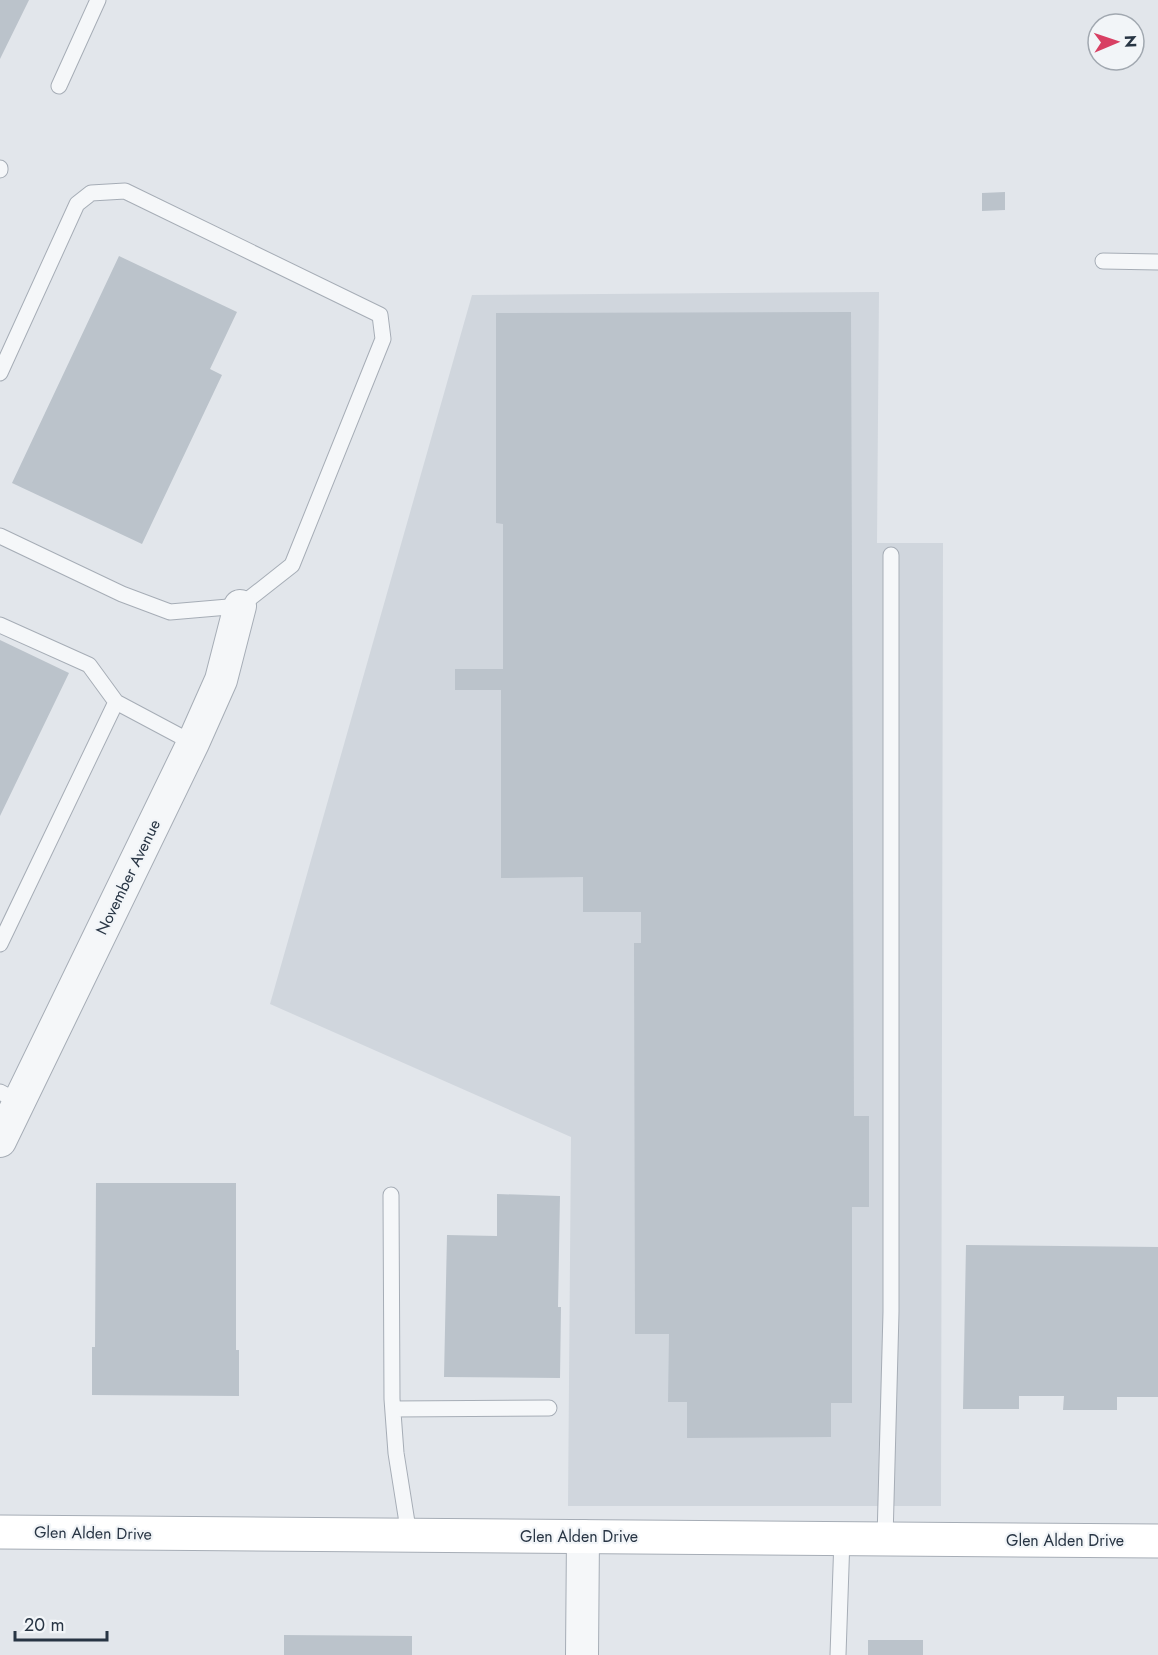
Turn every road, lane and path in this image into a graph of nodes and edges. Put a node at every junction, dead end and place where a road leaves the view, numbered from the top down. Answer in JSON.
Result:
{"nodes":[{"id":1,"x":98,"y":0,"type":"edge"},
{"id":2,"x":59,"y":86,"type":"dead end"},
{"id":3,"x":1103,"y":261,"type":"dead end"},
{"id":4,"x":1158,"y":262,"type":"edge"},
{"id":5,"x":0,"y":373,"type":"edge"},
{"id":6,"x":0,"y":536,"type":"edge"},
{"id":7,"x":891,"y":555,"type":"dead end"},
{"id":8,"x":240,"y":606,"type":"junction"},
{"id":9,"x":0,"y":625,"type":"edge"},
{"id":10,"x":116,"y":702,"type":"junction"},
{"id":11,"x":193,"y":743,"type":"junction"},
{"id":12,"x":0,"y":944,"type":"edge"},
{"id":13,"x":10,"y":1097,"type":"edge"},
{"id":14,"x":0,"y":1142,"type":"edge"},
{"id":15,"x":391,"y":1195,"type":"dead end"},
{"id":16,"x":549,"y":1408,"type":"dead end"},
{"id":17,"x":393,"y":1409,"type":"junction"},
{"id":18,"x":0,"y":1532,"type":"edge"},
{"id":19,"x":409,"y":1535,"type":"junction"},
{"id":20,"x":583,"y":1536,"type":"junction"},
{"id":21,"x":842,"y":1538,"type":"junction"},
{"id":22,"x":885,"y":1539,"type":"junction"},
{"id":23,"x":1158,"y":1541,"type":"edge"},
{"id":24,"x":582,"y":1655,"type":"edge"},
{"id":25,"x":838,"y":1655,"type":"edge"}],
"edges":[{"from":1,"to":2,"type":"lane"},
{"from":3,"to":4,"type":"lane"},
{"from":5,"to":8,"type":"lane"},
{"from":6,"to":8,"type":"lane"},
{"from":7,"to":22,"type":"lane"},
{"from":8,"to":11,"type":"street","name":"November Avenue"},
{"from":9,"to":10,"type":"lane"},
{"from":10,"to":11,"type":"lane"},
{"from":10,"to":12,"type":"lane"},
{"from":11,"to":13,"type":"street","name":"November Avenue"},
{"from":13,"to":14,"type":"street","name":"November Avenue"},
{"from":15,"to":17,"type":"lane"},
{"from":16,"to":17,"type":"lane"},
{"from":17,"to":19,"type":"lane"},
{"from":18,"to":19,"type":"street","name":"Glen Alden Drive"},
{"from":19,"to":20,"type":"street","name":"Glen Alden Drive"},
{"from":20,"to":21,"type":"street","name":"Glen Alden Drive"},
{"from":20,"to":24,"type":"street"},
{"from":21,"to":22,"type":"street","name":"Glen Alden Drive"},
{"from":21,"to":25,"type":"lane"},
{"from":22,"to":23,"type":"street","name":"Glen Alden Drive"}]}
